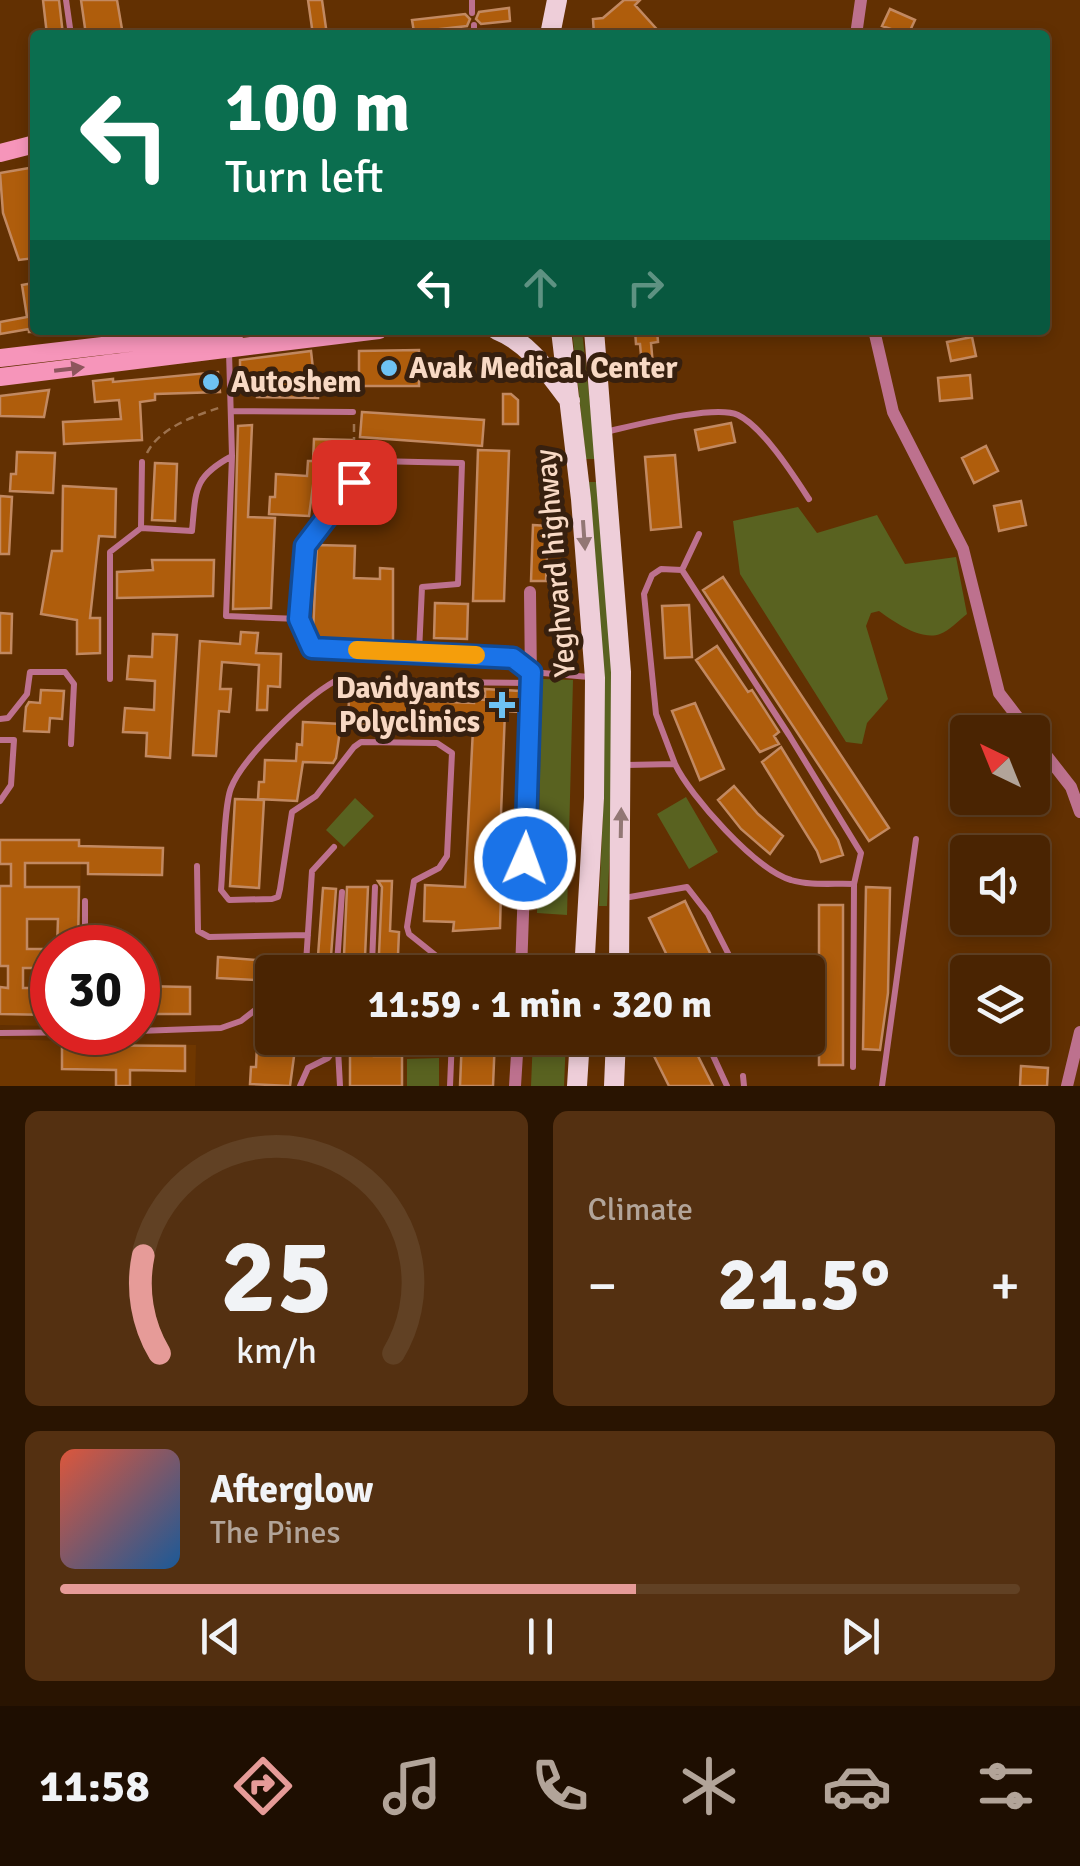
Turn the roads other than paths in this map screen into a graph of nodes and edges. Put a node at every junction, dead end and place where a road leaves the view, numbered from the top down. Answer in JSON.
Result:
{"nodes":[{"id":1,"x":66,"y":0,"type":"edge"},
{"id":2,"x":472,"y":0,"type":"edge"},
{"id":3,"x":560,"y":0,"type":"edge"},
{"id":4,"x":861,"y":0,"type":"edge"},
{"id":5,"x":472,"y":13,"type":"dead end"},
{"id":6,"x":474,"y":25,"type":"dead end"},
{"id":7,"x":70,"y":30,"type":"edge"},
{"id":8,"x":474,"y":30,"type":"edge"},
{"id":9,"x":551,"y":30,"type":"edge"},
{"id":10,"x":563,"y":30,"type":"edge"},
{"id":11,"x":857,"y":30,"type":"edge"},
{"id":12,"x":30,"y":145,"type":"edge"},
{"id":13,"x":0,"y":152,"type":"edge"},
{"id":14,"x":304,"y":335,"type":"edge"},
{"id":15,"x":507,"y":335,"type":"edge"},
{"id":16,"x":561,"y":335,"type":"edge"},
{"id":17,"x":594,"y":335,"type":"edge"},
{"id":18,"x":875,"y":335,"type":"edge"},
{"id":19,"x":137,"y":336,"type":"edge"},
{"id":20,"x":228,"y":340,"type":"edge"},
{"id":21,"x":0,"y":358,"type":"edge"},
{"id":22,"x":0,"y":377,"type":"edge"},
{"id":23,"x":571,"y":403,"type":"junction"},
{"id":24,"x":230,"y":407,"type":"junction"},
{"id":25,"x":354,"y":412,"type":"road end"},
{"id":26,"x":604,"y":432,"type":"junction"},
{"id":27,"x":232,"y":456,"type":"junction"},
{"id":28,"x":142,"y":462,"type":"road end"},
{"id":29,"x":606,"y":468,"type":"junction"},
{"id":30,"x":578,"y":469,"type":"junction"},
{"id":31,"x":809,"y":499,"type":"dead end"},
{"id":32,"x":141,"y":528,"type":"junction"},
{"id":33,"x":699,"y":534,"type":"dead end"},
{"id":34,"x":682,"y":570,"type":"junction"},
{"id":35,"x":530,"y":592,"type":"dead end"},
{"id":36,"x":299,"y":619,"type":"junction"},
{"id":37,"x":419,"y":652,"type":"junction"},
{"id":38,"x":531,"y":677,"type":"junction"},
{"id":39,"x":595,"y":678,"type":"junction"},
{"id":40,"x":110,"y":679,"type":"dead end"},
{"id":41,"x":1016,"y":715,"type":"edge"},
{"id":42,"x":0,"y":719,"type":"edge"},
{"id":43,"x":0,"y":740,"type":"edge"},
{"id":44,"x":71,"y":744,"type":"dead end"},
{"id":45,"x":1050,"y":760,"type":"edge"},
{"id":46,"x":675,"y":764,"type":"junction"},
{"id":47,"x":622,"y":765,"type":"junction"},
{"id":48,"x":0,"y":802,"type":"edge"},
{"id":49,"x":1080,"y":812,"type":"edge"},
{"id":50,"x":916,"y":838,"type":"dead end"},
{"id":51,"x":334,"y":846,"type":"dead end"},
{"id":52,"x":197,"y":866,"type":"dead end"},
{"id":53,"x":854,"y":884,"type":"junction"},
{"id":54,"x":376,"y":887,"type":"dead end"},
{"id":55,"x":342,"y":892,"type":"dead end"},
{"id":56,"x":620,"y":898,"type":"junction"},
{"id":57,"x":85,"y":901,"type":"dead end"},
{"id":58,"x":587,"y":919,"type":"junction"},
{"id":59,"x":620,"y":921,"type":"junction"},
{"id":60,"x":84,"y":925,"type":"edge"},
{"id":61,"x":308,"y":935,"type":"junction"},
{"id":62,"x":307,"y":955,"type":"edge"},
{"id":63,"x":337,"y":955,"type":"edge"},
{"id":64,"x":372,"y":955,"type":"edge"},
{"id":65,"x":435,"y":955,"type":"edge"},
{"id":66,"x":521,"y":955,"type":"edge"},
{"id":67,"x":585,"y":955,"type":"edge"},
{"id":68,"x":619,"y":955,"type":"edge"},
{"id":69,"x":728,"y":955,"type":"edge"},
{"id":70,"x":255,"y":1009,"type":"edge"},
{"id":71,"x":160,"y":1030,"type":"edge"},
{"id":72,"x":1080,"y":1032,"type":"edge"},
{"id":73,"x":0,"y":1033,"type":"edge"},
{"id":74,"x":30,"y":1033,"type":"edge"},
{"id":75,"x":331,"y":1055,"type":"edge"},
{"id":76,"x":338,"y":1055,"type":"edge"},
{"id":77,"x":451,"y":1055,"type":"edge"},
{"id":78,"x":517,"y":1055,"type":"edge"},
{"id":79,"x":579,"y":1055,"type":"edge"},
{"id":80,"x":615,"y":1055,"type":"edge"},
{"id":81,"x":713,"y":1055,"type":"edge"},
{"id":82,"x":853,"y":1067,"type":"dead end"},
{"id":83,"x":743,"y":1076,"type":"dead end"},
{"id":84,"x":300,"y":1086,"type":"edge"},
{"id":85,"x":340,"y":1086,"type":"edge"},
{"id":86,"x":450,"y":1086,"type":"edge"},
{"id":87,"x":515,"y":1086,"type":"edge"},
{"id":88,"x":576,"y":1086,"type":"edge"},
{"id":89,"x":614,"y":1086,"type":"edge"},
{"id":90,"x":727,"y":1086,"type":"edge"},
{"id":91,"x":744,"y":1086,"type":"edge"},
{"id":92,"x":882,"y":1086,"type":"edge"},
{"id":93,"x":1067,"y":1086,"type":"edge"}],
"edges":[{"from":1,"to":7,"type":"lane"},
{"from":2,"to":5,"type":"lane"},
{"from":3,"to":9,"type":"main road"},
{"from":3,"to":10,"type":"main road"},
{"from":4,"to":11,"type":"street"},
{"from":6,"to":8,"type":"lane"},
{"from":12,"to":13,"type":"main road"},
{"from":14,"to":20,"type":"main road"},
{"from":15,"to":23,"type":"main road"},
{"from":16,"to":23,"type":"main road","name":"Yeghvard highway"},
{"from":17,"to":26,"type":"main road","name":"Yeghvard highway"},
{"from":18,"to":41,"type":"street"},
{"from":19,"to":20,"type":"main road"},
{"from":19,"to":21,"type":"main road"},
{"from":22,"to":20,"type":"main road","one_way":true},
{"from":20,"to":24,"type":"lane"},
{"from":23,"to":30,"type":"main road","name":"Yeghvard highway"},
{"from":24,"to":25,"type":"lane"},
{"from":24,"to":27,"type":"lane"},
{"from":26,"to":29,"type":"main road","name":"Yeghvard highway"},
{"from":26,"to":31,"type":"lane"},
{"from":27,"to":32,"type":"lane"},
{"from":27,"to":36,"type":"lane"},
{"from":28,"to":32,"type":"lane"},
{"from":29,"to":30,"type":"main road"},
{"from":29,"to":47,"type":"main road","name":"Yeghvard highway"},
{"from":30,"to":39,"type":"main road","name":"Yeghvard highway","one_way":true},
{"from":32,"to":40,"type":"lane"},
{"from":33,"to":34,"type":"lane"},
{"from":34,"to":46,"type":"lane"},
{"from":34,"to":53,"type":"lane"},
{"from":35,"to":38,"type":"street"},
{"from":36,"to":37,"type":"lane"},
{"from":36,"to":37,"type":"lane"},
{"from":37,"to":38,"type":"lane"},
{"from":38,"to":39,"type":"lane"},
{"from":38,"to":65,"type":"lane"},
{"from":38,"to":66,"type":"street"},
{"from":39,"to":58,"type":"main road","name":"Yeghvard highway"},
{"from":42,"to":44,"type":"lane"},
{"from":43,"to":48,"type":"lane"},
{"from":45,"to":49,"type":"street"},
{"from":46,"to":47,"type":"lane"},
{"from":46,"to":53,"type":"lane"},
{"from":56,"to":47,"type":"main road","name":"Yeghvard highway","one_way":true},
{"from":50,"to":92,"type":"lane"},
{"from":51,"to":61,"type":"lane"},
{"from":52,"to":61,"type":"lane"},
{"from":53,"to":82,"type":"lane"},
{"from":54,"to":64,"type":"lane"},
{"from":55,"to":63,"type":"lane"},
{"from":56,"to":59,"type":"main road","name":"Yeghvard highway"},
{"from":56,"to":69,"type":"lane"},
{"from":57,"to":60,"type":"lane"},
{"from":58,"to":59,"type":"main road"},
{"from":58,"to":67,"type":"main road","name":"Yeghvard highway"},
{"from":59,"to":68,"type":"main road","name":"Yeghvard highway"},
{"from":61,"to":62,"type":"lane"},
{"from":70,"to":71,"type":"lane"},
{"from":72,"to":93,"type":"street"},
{"from":73,"to":74,"type":"lane"},
{"from":75,"to":84,"type":"lane"},
{"from":76,"to":85,"type":"lane"},
{"from":77,"to":86,"type":"lane"},
{"from":78,"to":87,"type":"street"},
{"from":79,"to":88,"type":"main road"},
{"from":80,"to":89,"type":"main road"},
{"from":81,"to":90,"type":"lane"},
{"from":83,"to":91,"type":"lane"}]}
